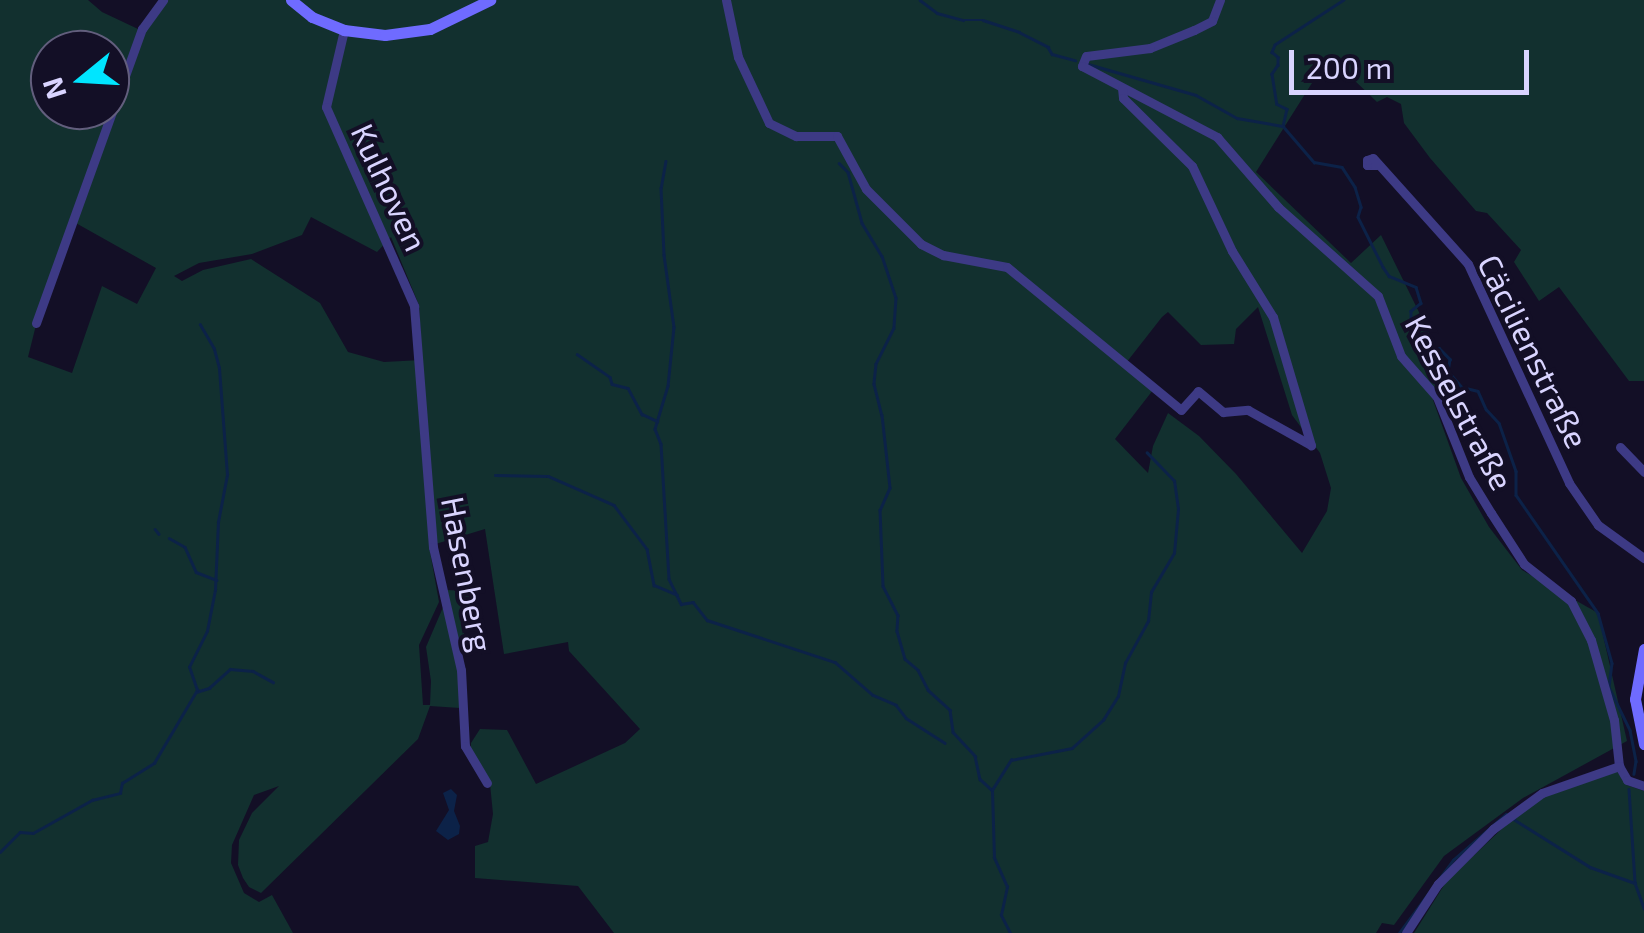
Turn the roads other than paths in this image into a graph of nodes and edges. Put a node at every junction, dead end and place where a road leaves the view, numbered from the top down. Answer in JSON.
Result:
{"nodes":[{"id":1,"x":163,"y":0,"type":"edge"},
{"id":2,"x":291,"y":0,"type":"edge"},
{"id":3,"x":490,"y":0,"type":"edge"},
{"id":4,"x":726,"y":0,"type":"edge"},
{"id":5,"x":1220,"y":0,"type":"edge"},
{"id":6,"x":344,"y":30,"type":"junction"},
{"id":7,"x":1122,"y":88,"type":"junction"},
{"id":8,"x":1377,"y":165,"type":"dead end"},
{"id":9,"x":36,"y":323,"type":"dead end"},
{"id":10,"x":416,"y":367,"type":"joint"},
{"id":11,"x":1620,"y":447,"type":"dead end"},
{"id":12,"x":1644,"y":472,"type":"edge"},
{"id":13,"x":1644,"y":558,"type":"edge"},
{"id":14,"x":1644,"y":649,"type":"edge"},
{"id":15,"x":1644,"y":744,"type":"edge"},
{"id":16,"x":1618,"y":766,"type":"junction"},
{"id":17,"x":487,"y":784,"type":"dead end"},
{"id":18,"x":1644,"y":786,"type":"edge"},
{"id":19,"x":1406,"y":933,"type":"edge"}],
"edges":[{"from":1,"to":9,"type":"street"},
{"from":2,"to":6,"type":"street"},
{"from":3,"to":6,"type":"street"},
{"from":4,"to":7,"type":"street"},
{"from":5,"to":7,"type":"street","name":"Kesselstraße"},
{"from":6,"to":10,"type":"street","name":"Kulhoven"},
{"from":7,"to":16,"type":"street","name":"Kesselstraße"},
{"from":8,"to":13,"type":"street","name":"Cäcilienstraße"},
{"from":10,"to":17,"type":"street","name":"Hasenberg"},
{"from":11,"to":12,"type":"street"},
{"from":14,"to":15,"type":"street"},
{"from":16,"to":18,"type":"street"},
{"from":16,"to":19,"type":"street"}]}
